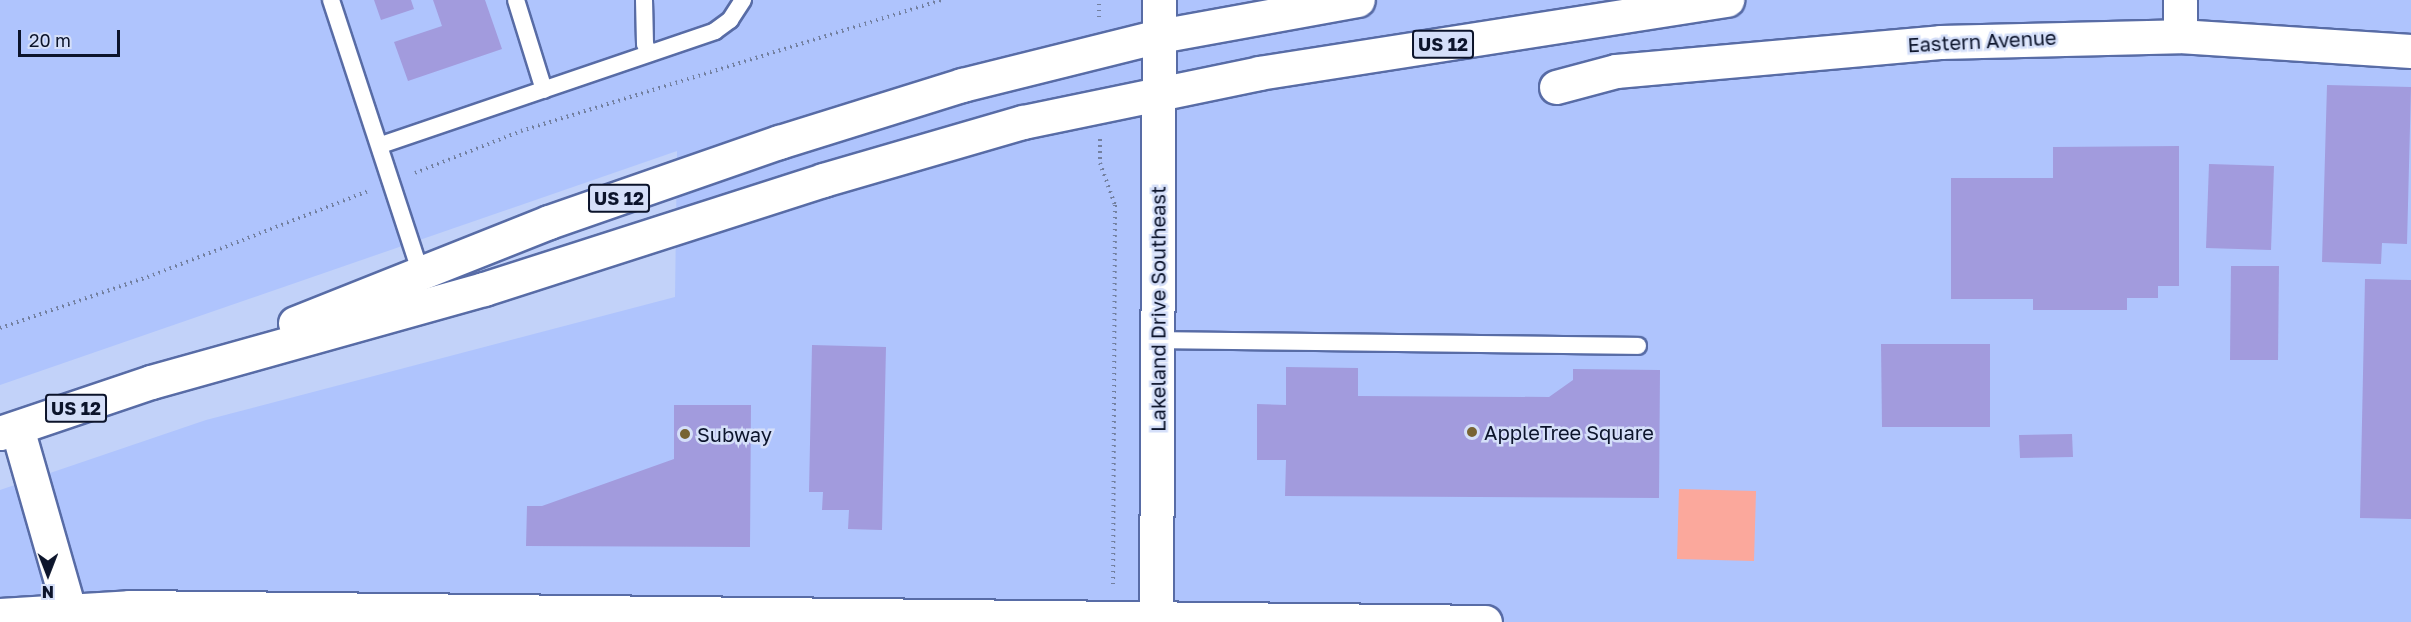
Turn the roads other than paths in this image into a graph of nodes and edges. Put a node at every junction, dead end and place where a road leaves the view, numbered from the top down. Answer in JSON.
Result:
{"nodes":[{"id":1,"x":332,"y":0,"type":"edge"},
{"id":2,"x":516,"y":0,"type":"edge"},
{"id":3,"x":644,"y":0,"type":"edge"},
{"id":4,"x":743,"y":0,"type":"edge"},
{"id":5,"x":1160,"y":0,"type":"edge"},
{"id":6,"x":1358,"y":0,"type":"edge"},
{"id":7,"x":1728,"y":0,"type":"edge"},
{"id":8,"x":2180,"y":0,"type":"edge"},
{"id":9,"x":1159,"y":36,"type":"junction"},
{"id":10,"x":2180,"y":36,"type":"junction"},
{"id":11,"x":2411,"y":51,"type":"edge"},
{"id":12,"x":650,"y":53,"type":"junction"},
{"id":13,"x":1556,"y":87,"type":"dead end"},
{"id":14,"x":544,"y":90,"type":"junction"},
{"id":15,"x":1159,"y":93,"type":"junction"},
{"id":16,"x":381,"y":146,"type":"junction"},
{"id":17,"x":421,"y":273,"type":"junction"},
{"id":18,"x":1158,"y":340,"type":"junction"},
{"id":19,"x":1638,"y":346,"type":"dead end"},
{"id":20,"x":151,"y":382,"type":"junction"},
{"id":21,"x":9,"y":430,"type":"edge"},
{"id":22,"x":0,"y":615,"type":"edge"},
{"id":23,"x":69,"y":616,"type":"edge"},
{"id":24,"x":602,"y":616,"type":"edge"},
{"id":25,"x":1156,"y":620,"type":"edge"},
{"id":26,"x":1485,"y":622,"type":"edge"}],
"edges":[{"from":1,"to":16,"type":"lane"},
{"from":2,"to":14,"type":"lane"},
{"from":3,"to":12,"type":"lane"},
{"from":4,"to":12,"type":"lane"},
{"from":5,"to":9,"type":"main road","name":"Lakeland Drive Southeast"},
{"from":6,"to":9,"type":"main road","name":"US 12","number":"US 12"},
{"from":7,"to":15,"type":"main road","name":"US 12","number":"US 12"},
{"from":8,"to":10,"type":"main road"},
{"from":9,"to":15,"type":"main road","name":"Lakeland Drive Southeast"},
{"from":9,"to":17,"type":"main road","name":"US 12","number":"US 12"},
{"from":10,"to":11,"type":"main road","name":"Eastern Avenue"},
{"from":10,"to":13,"type":"main road","name":"Eastern Avenue"},
{"from":12,"to":14,"type":"lane"},
{"from":14,"to":16,"type":"lane"},
{"from":15,"to":18,"type":"main road","name":"Lakeland Drive Southeast"},
{"from":15,"to":20,"type":"main road","name":"US 12","number":"US 12"},
{"from":16,"to":17,"type":"lane"},
{"from":17,"to":20,"type":"main road","name":"US 12","number":"US 12"},
{"from":18,"to":19,"type":"lane"},
{"from":18,"to":25,"type":"main road","name":"Lakeland Drive Southeast"},
{"from":20,"to":21,"type":"main road","name":"US 12","number":"US 12"},
{"from":21,"to":23,"type":"main road"},
{"from":22,"to":23,"type":"main road"},
{"from":23,"to":24,"type":"main road"},
{"from":24,"to":25,"type":"main road"},
{"from":25,"to":26,"type":"main road"}]}
